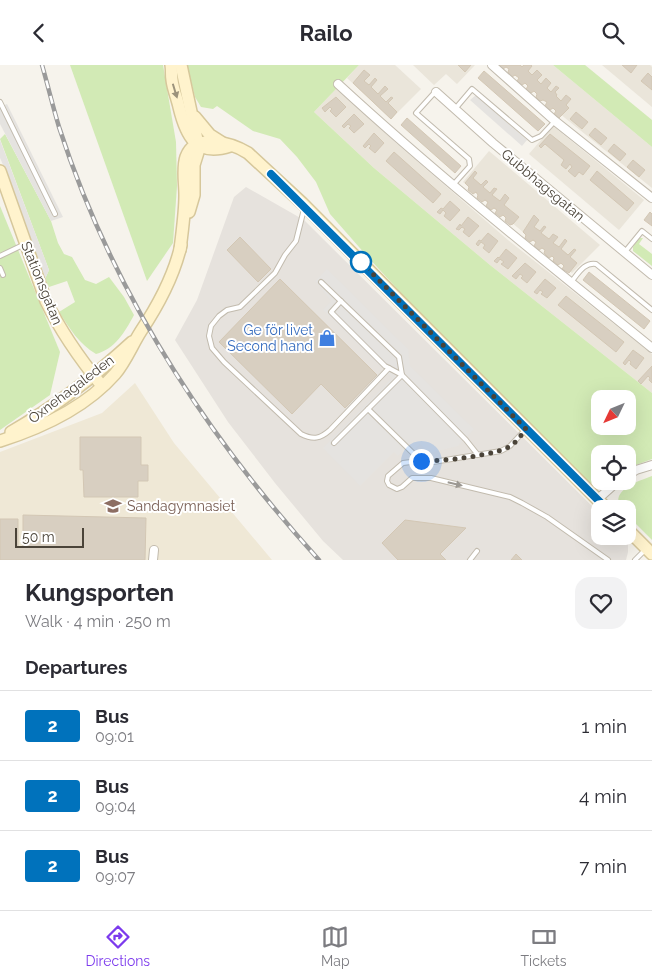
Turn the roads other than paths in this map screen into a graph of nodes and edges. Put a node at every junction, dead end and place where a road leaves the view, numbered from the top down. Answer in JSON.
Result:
{"nodes":[{"id":1,"x":171,"y":65,"type":"edge"},
{"id":2,"x":181,"y":65,"type":"edge"},
{"id":3,"x":492,"y":65,"type":"edge"},
{"id":4,"x":338,"y":84,"type":"dead end"},
{"id":5,"x":436,"y":92,"type":"joint"},
{"id":6,"x":0,"y":102,"type":"edge"},
{"id":7,"x":455,"y":109,"type":"junction"},
{"id":8,"x":187,"y":115,"type":"junction"},
{"id":9,"x":555,"y":121,"type":"junction"},
{"id":10,"x":198,"y":144,"type":"junction"},
{"id":11,"x":223,"y":146,"type":"junction"},
{"id":12,"x":187,"y":154,"type":"junction"},
{"id":13,"x":0,"y":171,"type":"edge"},
{"id":14,"x":195,"y":179,"type":"junction"},
{"id":15,"x":454,"y":185,"type":"junction"},
{"id":16,"x":652,"y":198,"type":"edge"},
{"id":17,"x":305,"y":207,"type":"junction"},
{"id":18,"x":55,"y":214,"type":"dead end"},
{"id":19,"x":652,"y":239,"type":"edge"},
{"id":20,"x":26,"y":244,"type":"junction"},
{"id":21,"x":180,"y":250,"type":"junction"},
{"id":22,"x":624,"y":253,"type":"junction"},
{"id":23,"x":0,"y":256,"type":"edge"},
{"id":24,"x":0,"y":268,"type":"edge"},
{"id":25,"x":3,"y":275,"type":"dead end"},
{"id":26,"x":652,"y":275,"type":"edge"},
{"id":27,"x":321,"y":281,"type":"dead end"},
{"id":28,"x":570,"y":282,"type":"junction"},
{"id":29,"x":341,"y":301,"type":"junction"},
{"id":30,"x":652,"y":310,"type":"edge"},
{"id":31,"x":139,"y":335,"type":"junction"},
{"id":32,"x":652,"y":348,"type":"edge"},
{"id":33,"x":389,"y":368,"type":"junction"},
{"id":34,"x":93,"y":375,"type":"junction"},
{"id":35,"x":402,"y":375,"type":"junction"},
{"id":36,"x":102,"y":386,"type":"junction"},
{"id":37,"x":368,"y":409,"type":"junction"},
{"id":38,"x":526,"y":429,"type":"junction"},
{"id":39,"x":0,"y":439,"type":"edge"},
{"id":40,"x":334,"y":443,"type":"dead end"},
{"id":41,"x":478,"y":455,"type":"junction"},
{"id":42,"x":421,"y":461,"type":"junction"},
{"id":43,"x":652,"y":465,"type":"edge"},
{"id":44,"x":636,"y":472,"type":"edge"},
{"id":45,"x":608,"y":490,"type":"edge"},
{"id":46,"x":598,"y":499,"type":"joint"},
{"id":47,"x":636,"y":537,"type":"edge"},
{"id":48,"x":154,"y":550,"type":"dead end"},
{"id":49,"x":477,"y":551,"type":"dead end"},
{"id":50,"x":649,"y":551,"type":"edge"},
{"id":51,"x":153,"y":560,"type":"edge"},
{"id":52,"x":470,"y":560,"type":"edge"},
{"id":53,"x":608,"y":560,"type":"edge"},
{"id":54,"x":635,"y":560,"type":"edge"}],
"edges":[{"from":1,"to":8,"type":"street","name":"Öxnehagaleden","one_way":true},
{"from":2,"to":8,"type":"street","name":"Öxnehagaleden"},
{"from":3,"to":9,"type":"street"},
{"from":4,"to":15,"type":"street"},
{"from":5,"to":7,"type":"street","name":"Gubbhagsgatan"},
{"from":5,"to":15,"type":"lane"},
{"from":6,"to":18,"type":"lane"},
{"from":7,"to":9,"type":"lane"},
{"from":7,"to":22,"type":"street","name":"Gubbhagsgatan"},
{"from":8,"to":10,"type":"street","name":"Öxnehagaleden"},
{"from":8,"to":11,"type":"street"},
{"from":8,"to":12,"type":"street","name":"Öxnehagaleden"},
{"from":9,"to":16,"type":"street"},
{"from":10,"to":11,"type":"street"},
{"from":10,"to":12,"type":"street"},
{"from":10,"to":14,"type":"street","name":"Öxnehagaleden"},
{"from":11,"to":14,"type":"street"},
{"from":11,"to":17,"type":"street"},
{"from":12,"to":21,"type":"street","name":"Öxnehagaleden"},
{"from":13,"to":20,"type":"street","name":"Stationsgatan"},
{"from":14,"to":21,"type":"street","name":"Öxnehagaleden"},
{"from":15,"to":28,"type":"street"},
{"from":17,"to":33,"type":"lane"},
{"from":17,"to":38,"type":"street"},
{"from":19,"to":22,"type":"lane"},
{"from":20,"to":23,"type":"lane"},
{"from":20,"to":34,"type":"street","name":"Stationsgatan"},
{"from":21,"to":31,"type":"street","name":"Öxnehagaleden"},
{"from":22,"to":26,"type":"street","name":"Gubbhagsgatan"},
{"from":24,"to":25,"type":"lane"},
{"from":27,"to":29,"type":"lane"},
{"from":28,"to":30,"type":"lane"},
{"from":28,"to":32,"type":"street"},
{"from":29,"to":33,"type":"lane"},
{"from":29,"to":35,"type":"lane"},
{"from":31,"to":34,"type":"street","name":"Öxnehagaleden"},
{"from":31,"to":36,"type":"street","name":"Öxnehagaleden"},
{"from":33,"to":35,"type":"lane"},
{"from":34,"to":36,"type":"street","name":"Stationsgatan"},
{"from":34,"to":39,"type":"street","name":"Öxnehagaleden"},
{"from":35,"to":37,"type":"lane"},
{"from":35,"to":41,"type":"lane"},
{"from":36,"to":39,"type":"street","name":"Öxnehagaleden"},
{"from":37,"to":40,"type":"lane"},
{"from":37,"to":42,"type":"lane"},
{"from":38,"to":41,"type":"lane"},
{"from":38,"to":46,"type":"street"},
{"from":41,"to":42,"type":"lane"},
{"from":42,"to":53,"type":"lane","one_way":true},
{"from":43,"to":44,"type":"street"},
{"from":45,"to":46,"type":"street"},
{"from":47,"to":50,"type":"street"},
{"from":48,"to":51,"type":"street"},
{"from":49,"to":52,"type":"lane"},
{"from":50,"to":54,"type":"lane"}]}
